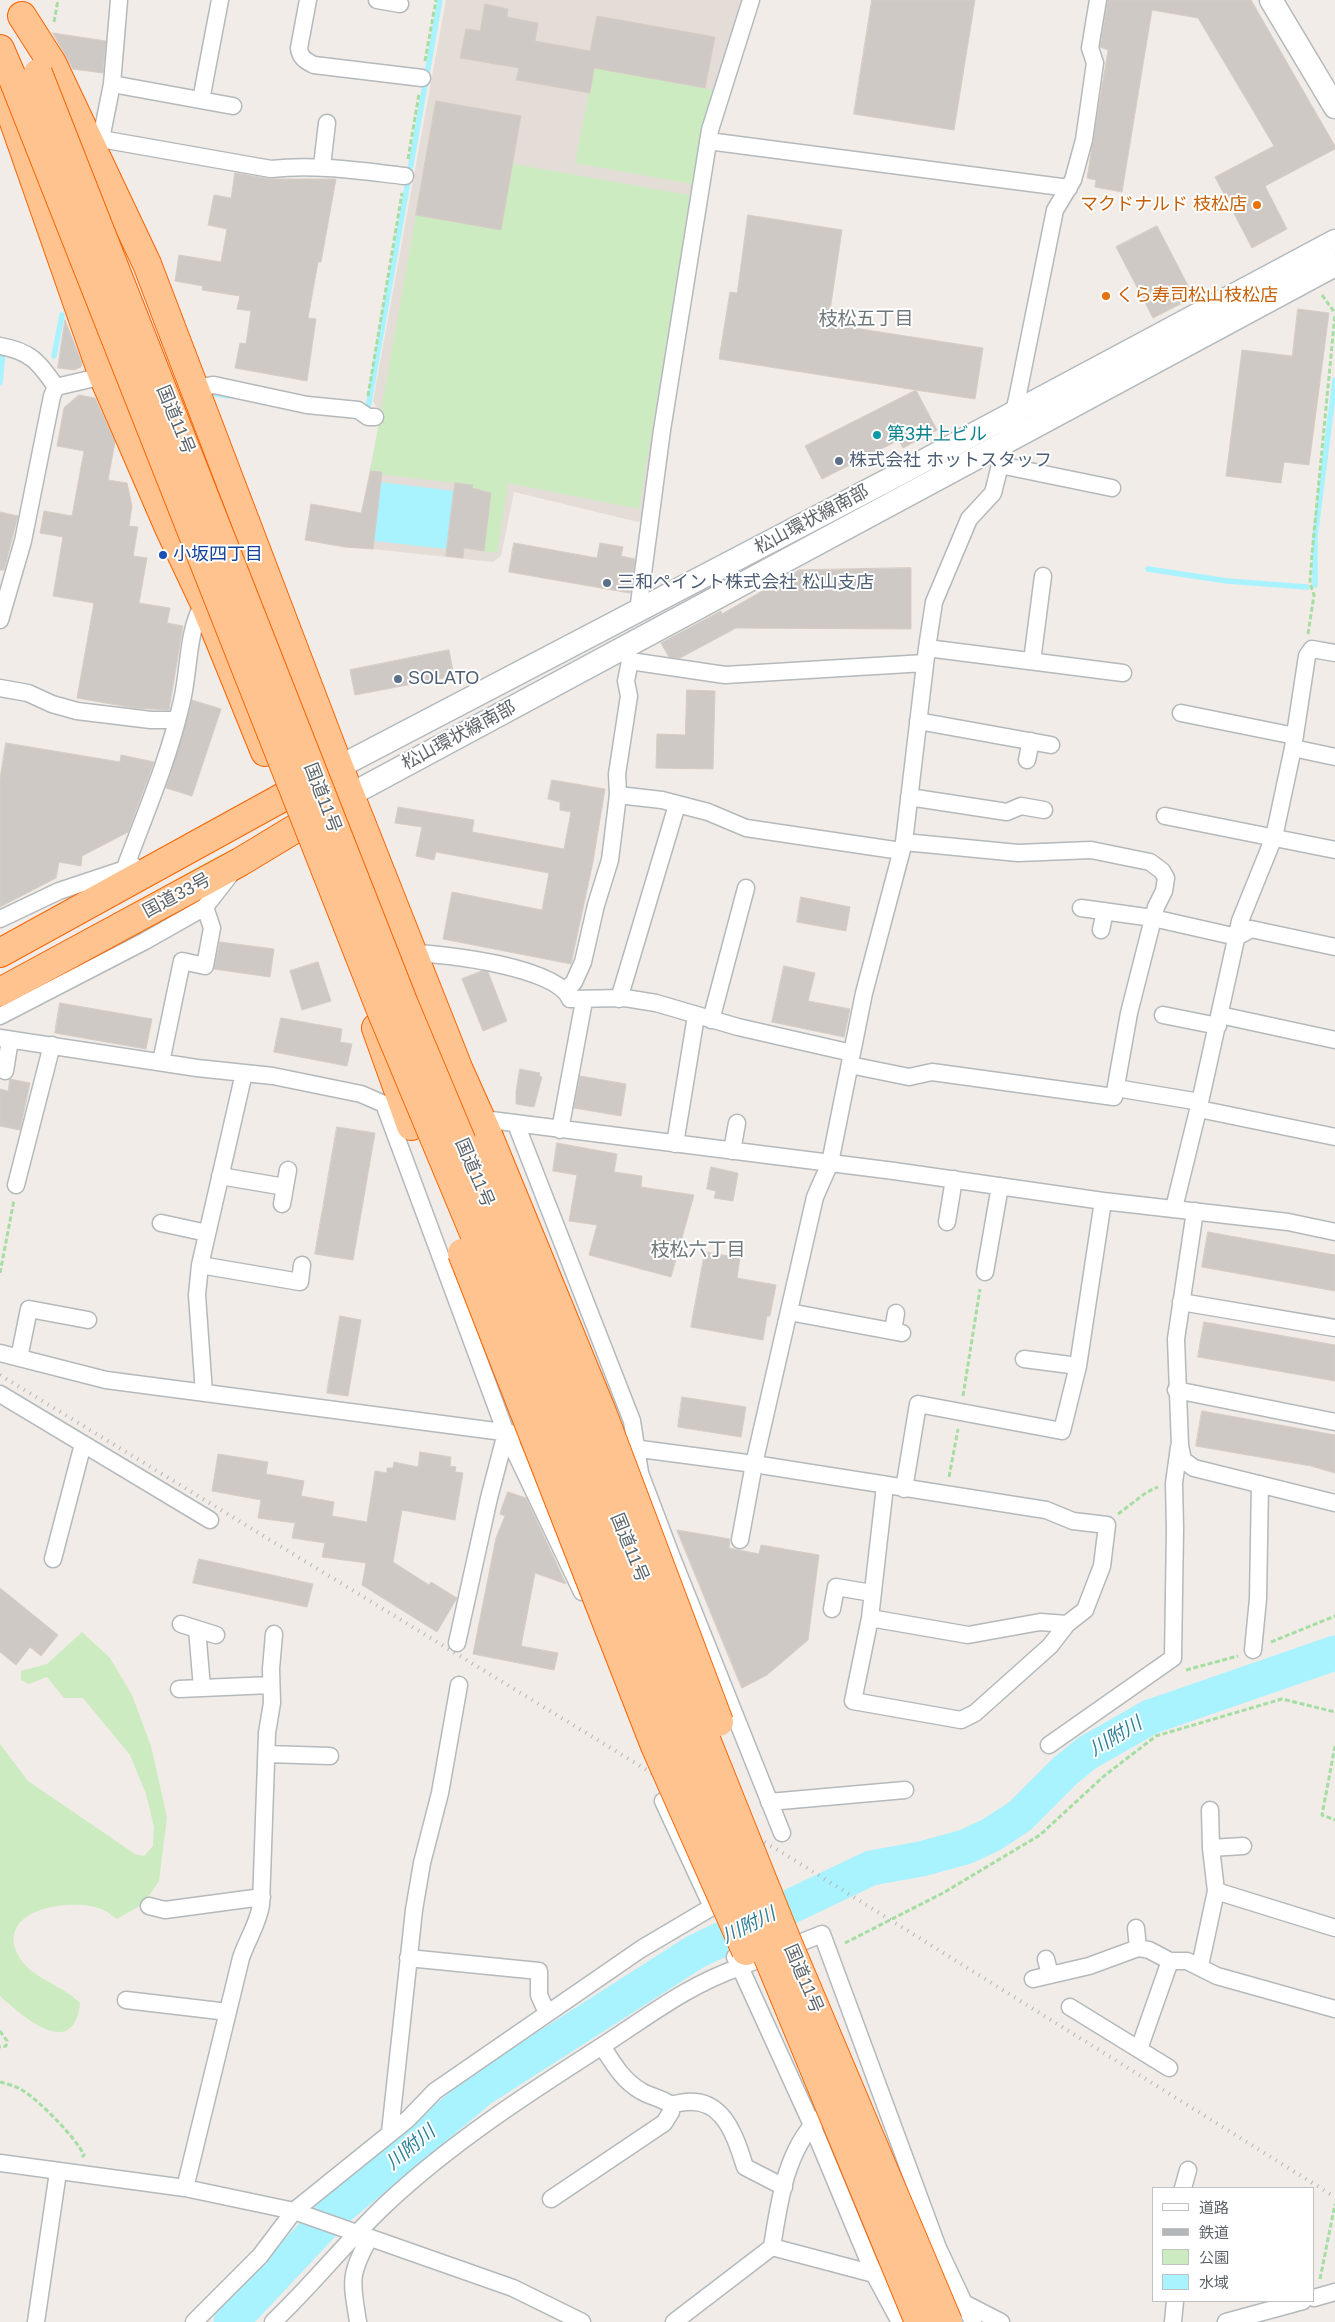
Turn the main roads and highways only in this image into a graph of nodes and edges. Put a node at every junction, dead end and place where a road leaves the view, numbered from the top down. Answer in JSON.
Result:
{"nodes":[{"id":1,"x":18,"y":8,"type":"edge"},
{"id":2,"x":0,"y":49,"type":"edge"},
{"id":3,"x":17,"y":78,"type":"edge"},
{"id":4,"x":339,"y":767,"type":"junction"},
{"id":5,"x":283,"y":795,"type":"junction"},
{"id":6,"x":350,"y":795,"type":"junction"},
{"id":7,"x":298,"y":829,"type":"junction"},
{"id":8,"x":0,"y":953,"type":"edge"},
{"id":9,"x":0,"y":992,"type":"edge"},
{"id":10,"x":832,"y":2077,"type":"junction"},
{"id":11,"x":956,"y":2312,"type":"edge"},
{"id":12,"x":920,"y":2322,"type":"edge"}],
"edges":[{"from":1,"to":3,"type":"highway","name":"国道11号"},
{"from":1,"to":4,"type":"highway","name":"国道11号"},
{"from":2,"to":3,"type":"highway","name":"国道11号"},
{"from":3,"to":5,"type":"highway","name":"国道11号"},
{"from":3,"to":10,"type":"highway","name":"国道11号","bridge":true},
{"from":4,"to":5,"type":"highway","name":"国道33号"},
{"from":4,"to":6,"type":"highway","name":"国道11号"},
{"from":5,"to":7,"type":"highway","name":"国道11号"},
{"from":5,"to":8,"type":"highway","name":"国道33号"},
{"from":6,"to":7,"type":"highway","name":"国道33号"},
{"from":6,"to":10,"type":"highway","name":"国道11号","bridge":true},
{"from":7,"to":9,"type":"highway","name":"国道33号"},
{"from":7,"to":10,"type":"highway","name":"国道11号","bridge":true},
{"from":10,"to":11,"type":"highway","name":"国道11号","bridge":true},
{"from":10,"to":12,"type":"highway","name":"国道11号","bridge":true}]}
